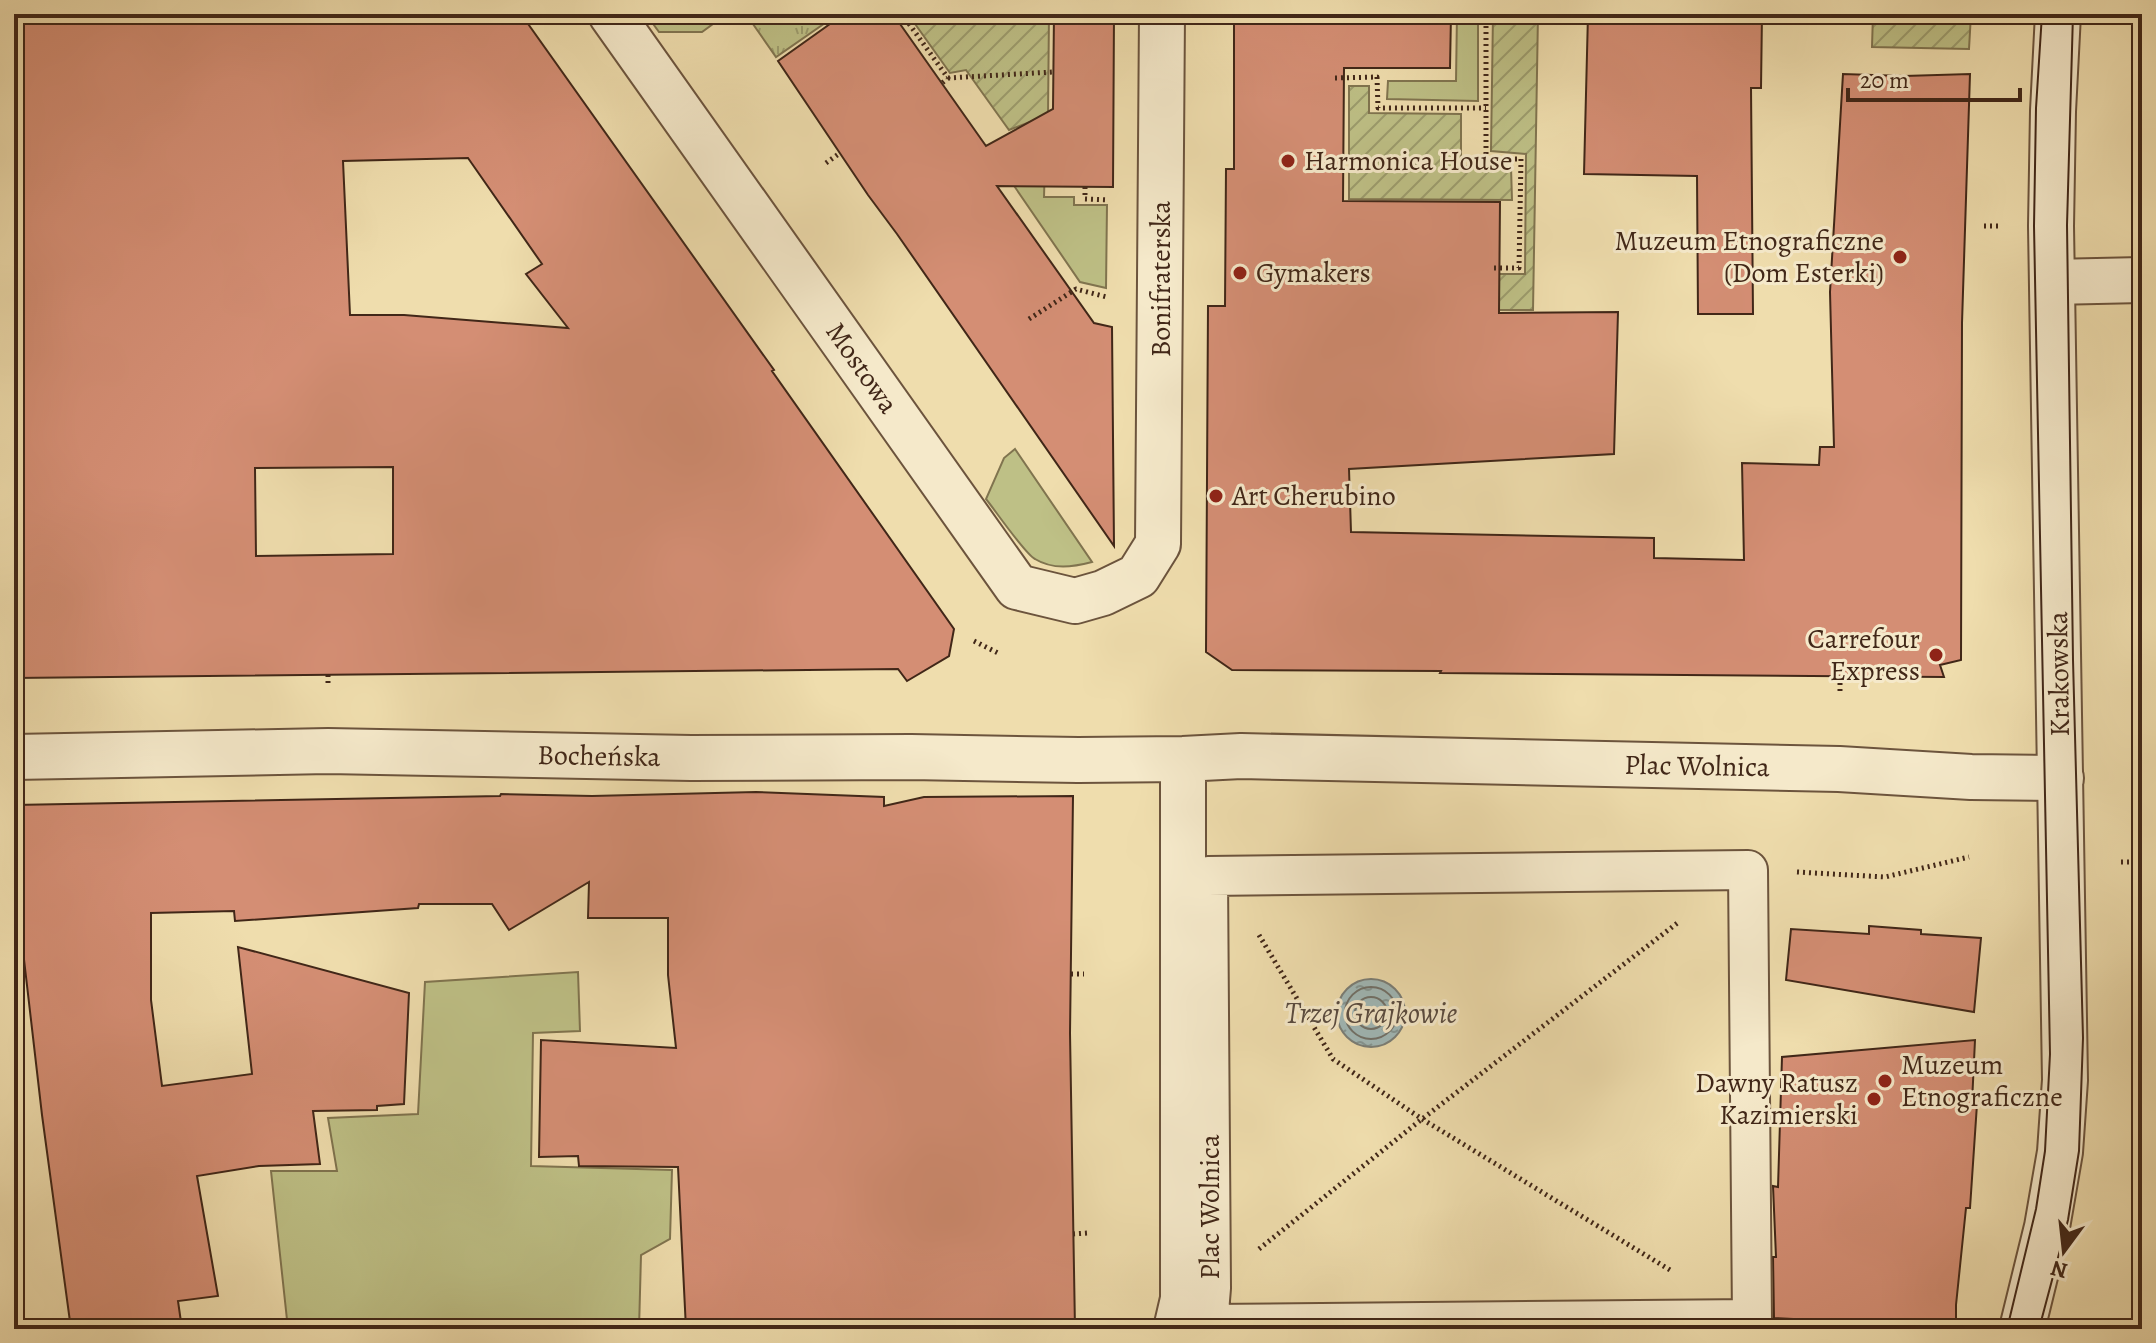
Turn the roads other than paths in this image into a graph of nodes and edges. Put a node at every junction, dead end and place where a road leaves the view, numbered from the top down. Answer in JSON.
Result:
{"nodes":[{"id":1,"x":611,"y":14,"type":"edge"},
{"id":2,"x":1162,"y":14,"type":"edge"},
{"id":3,"x":2058,"y":14,"type":"edge"},
{"id":4,"x":2142,"y":280,"type":"edge"},
{"id":5,"x":2052,"y":282,"type":"junction"},
{"id":6,"x":1158,"y":544,"type":"joint"},
{"id":7,"x":14,"y":757,"type":"edge"},
{"id":8,"x":1183,"y":759,"type":"junction"},
{"id":9,"x":2061,"y":778,"type":"junction"},
{"id":10,"x":1211,"y":1288,"type":"joint"},
{"id":11,"x":1176,"y":1329,"type":"edge"},
{"id":12,"x":2022,"y":1329,"type":"edge"}],
"edges":[{"from":1,"to":6,"type":"street","name":"Mostowa"},
{"from":2,"to":6,"type":"street","name":"Bonifraterska"},
{"from":3,"to":5,"type":"street","name":"Krakowska"},
{"from":4,"to":5,"type":"street"},
{"from":5,"to":9,"type":"street","name":"Krakowska"},
{"from":7,"to":8,"type":"street","name":"Bocheńska"},
{"from":8,"to":9,"type":"street","name":"Plac Wolnica"},
{"from":8,"to":11,"type":"street","name":"Plac Wolnica"},
{"from":9,"to":12,"type":"street","name":"Krakowska"},
{"from":10,"to":10,"type":"street","name":"Plac Wolnica"}]}
